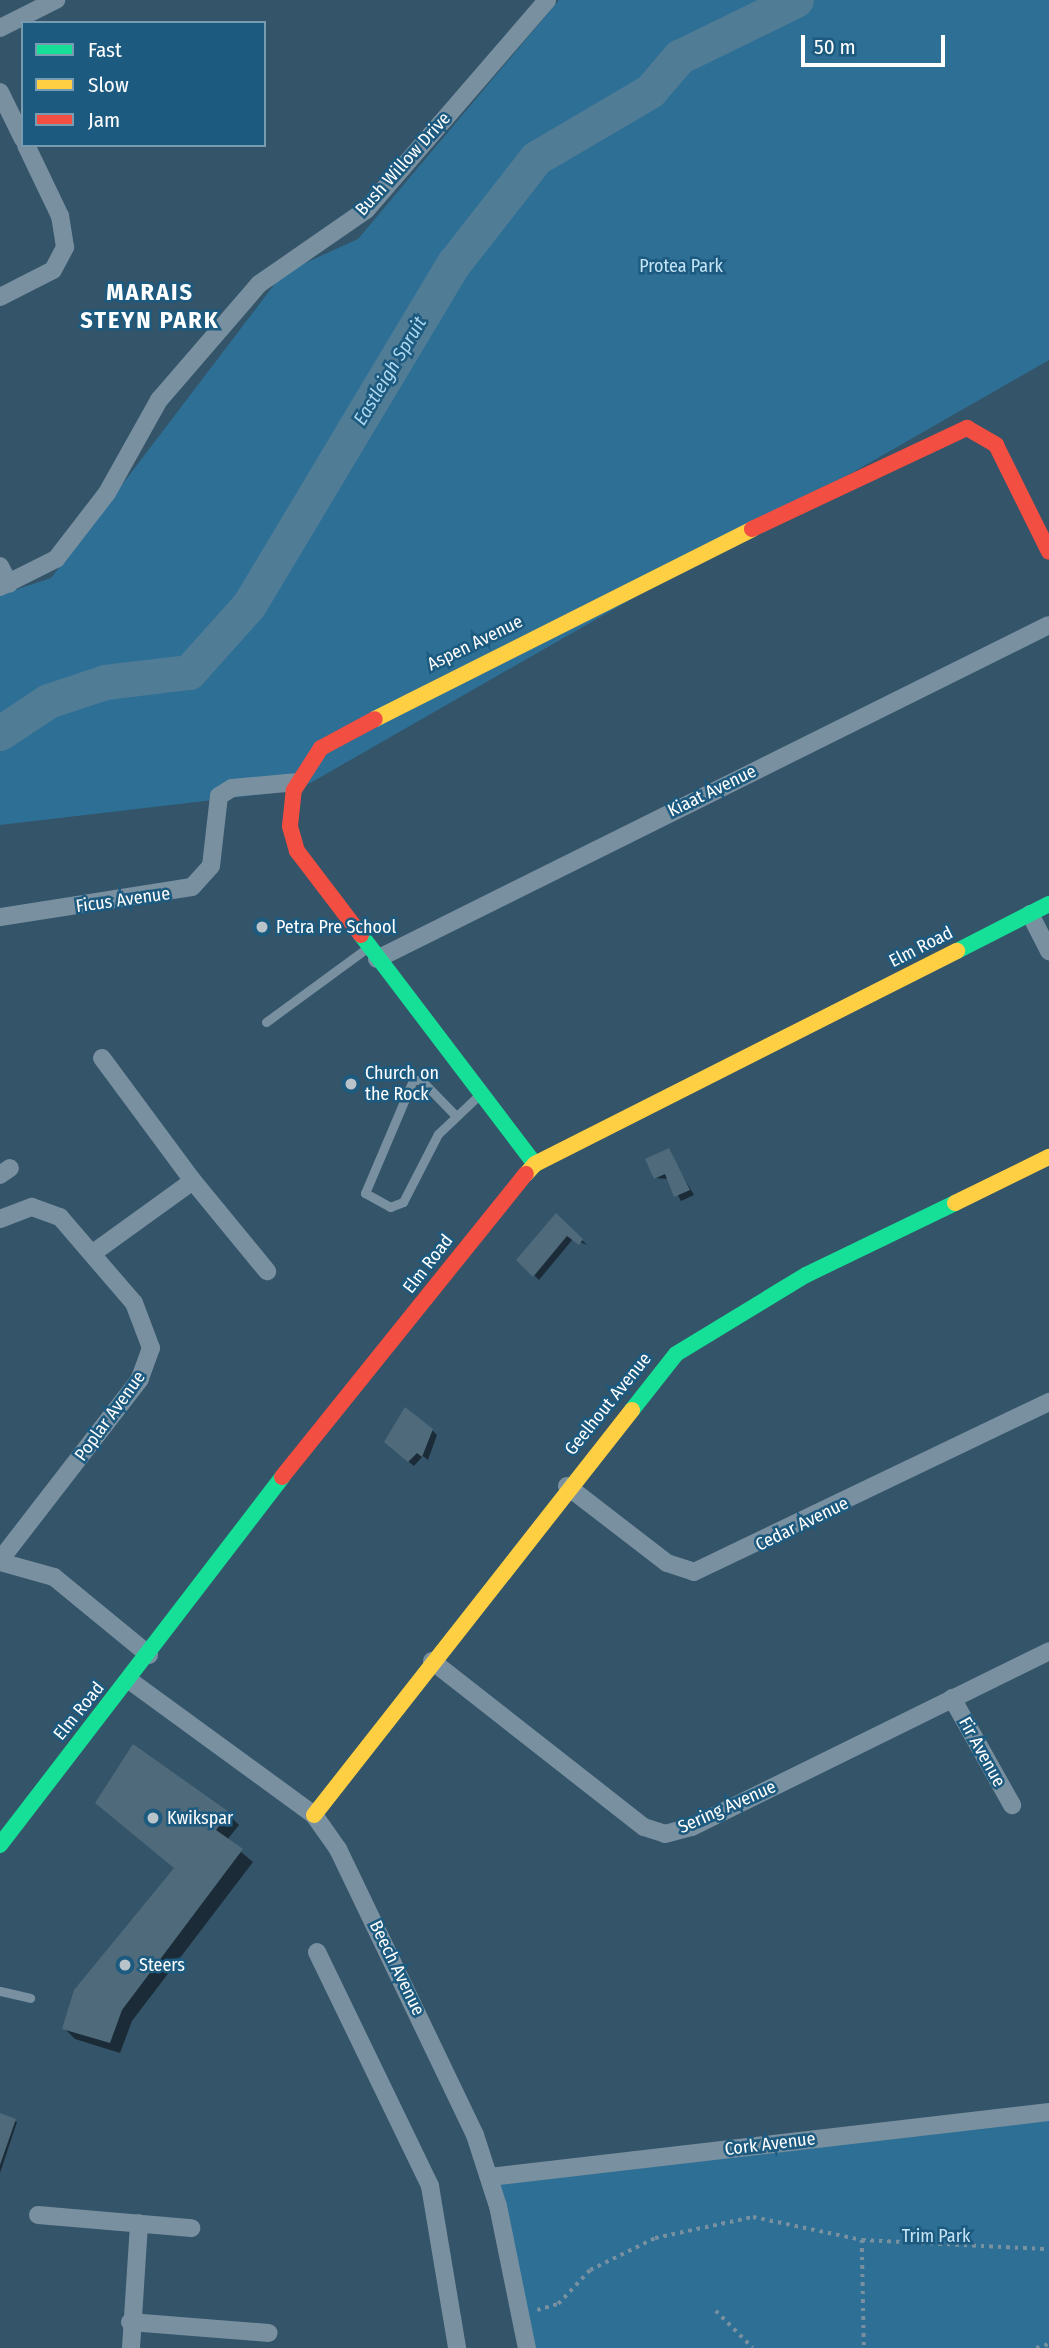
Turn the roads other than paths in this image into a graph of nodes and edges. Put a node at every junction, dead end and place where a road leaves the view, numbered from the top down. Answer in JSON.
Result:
{"nodes":[{"id":1,"x":55,"y":0,"type":"edge"},
{"id":2,"x":547,"y":0,"type":"edge"},
{"id":3,"x":0,"y":28,"type":"edge"},
{"id":4,"x":0,"y":92,"type":"edge"},
{"id":5,"x":21,"y":135,"type":"edge"},
{"id":6,"x":27,"y":147,"type":"edge"},
{"id":7,"x":0,"y":297,"type":"edge"},
{"id":8,"x":1049,"y":552,"type":"edge"},
{"id":9,"x":0,"y":566,"type":"edge"},
{"id":10,"x":4,"y":585,"type":"edge"},
{"id":11,"x":1049,"y":625,"type":"edge"},
{"id":12,"x":298,"y":782,"type":"junction"},
{"id":13,"x":1049,"y":905,"type":"edge"},
{"id":14,"x":1030,"y":914,"type":"junction"},
{"id":15,"x":0,"y":916,"type":"edge"},
{"id":16,"x":1049,"y":951,"type":"edge"},
{"id":17,"x":372,"y":953,"type":"junction"},
{"id":18,"x":266,"y":1022,"type":"dead end"},
{"id":19,"x":102,"y":1058,"type":"dead end"},
{"id":20,"x":481,"y":1093,"type":"junction"},
{"id":21,"x":456,"y":1116,"type":"junction"},
{"id":22,"x":1049,"y":1157,"type":"edge"},
{"id":23,"x":535,"y":1164,"type":"junction"},
{"id":24,"x":193,"y":1181,"type":"junction"},
{"id":25,"x":0,"y":1219,"type":"edge"},
{"id":26,"x":93,"y":1253,"type":"junction"},
{"id":27,"x":267,"y":1271,"type":"dead end"},
{"id":28,"x":1049,"y":1402,"type":"edge"},
{"id":29,"x":566,"y":1486,"type":"junction"},
{"id":30,"x":0,"y":1561,"type":"edge"},
{"id":31,"x":1049,"y":1651,"type":"edge"},
{"id":32,"x":149,"y":1655,"type":"junction"},
{"id":33,"x":432,"y":1661,"type":"junction"},
{"id":34,"x":129,"y":1680,"type":"junction"},
{"id":35,"x":953,"y":1698,"type":"junction"},
{"id":36,"x":1012,"y":1805,"type":"dead end"},
{"id":37,"x":314,"y":1815,"type":"junction"},
{"id":38,"x":0,"y":1844,"type":"edge"},
{"id":39,"x":317,"y":1952,"type":"dead end"},
{"id":40,"x":0,"y":1991,"type":"edge"},
{"id":41,"x":30,"y":1998,"type":"dead end"},
{"id":42,"x":1049,"y":2112,"type":"edge"},
{"id":43,"x":490,"y":2177,"type":"junction"},
{"id":44,"x":38,"y":2216,"type":"dead end"},
{"id":45,"x":139,"y":2223,"type":"junction"},
{"id":46,"x":191,"y":2228,"type":"dead end"},
{"id":47,"x":130,"y":2322,"type":"junction"},
{"id":48,"x":269,"y":2333,"type":"dead end"},
{"id":49,"x":131,"y":2348,"type":"edge"},
{"id":50,"x":454,"y":2348,"type":"edge"},
{"id":51,"x":527,"y":2348,"type":"edge"}],
"edges":[{"from":1,"to":3,"type":"street"},
{"from":2,"to":10,"type":"street","name":"Bush Willow Drive"},
{"from":4,"to":5,"type":"street"},
{"from":6,"to":7,"type":"street"},
{"from":8,"to":12,"type":"street","name":"Aspen Avenue"},
{"from":9,"to":10,"type":"street"},
{"from":11,"to":17,"type":"street","name":"Kiaat Avenue"},
{"from":12,"to":15,"type":"street","name":"Ficus Avenue"},
{"from":12,"to":17,"type":"street","name":"Aspen Avenue"},
{"from":13,"to":14,"type":"street","name":"Elm Road"},
{"from":14,"to":16,"type":"street"},
{"from":14,"to":23,"type":"street","name":"Elm Road"},
{"from":17,"to":18,"type":"lane"},
{"from":17,"to":20,"type":"street","name":"Aspen Avenue"},
{"from":19,"to":24,"type":"street"},
{"from":20,"to":21,"type":"lane"},
{"from":20,"to":23,"type":"street","name":"Aspen Avenue"},
{"from":21,"to":21,"type":"lane"},
{"from":22,"to":29,"type":"street","name":"Geelhout Avenue"},
{"from":23,"to":32,"type":"street","name":"Elm Road"},
{"from":24,"to":26,"type":"street"},
{"from":24,"to":27,"type":"street"},
{"from":25,"to":26,"type":"street","name":"Poplar Avenue"},
{"from":26,"to":30,"type":"street","name":"Poplar Avenue"},
{"from":28,"to":29,"type":"street","name":"Cedar Avenue"},
{"from":29,"to":33,"type":"street","name":"Geelhout Avenue"},
{"from":30,"to":32,"type":"street"},
{"from":31,"to":35,"type":"street","name":"Sering Avenue"},
{"from":32,"to":34,"type":"street","name":"Elm Road"},
{"from":33,"to":35,"type":"street","name":"Sering Avenue"},
{"from":33,"to":37,"type":"street","name":"Geelhout Avenue"},
{"from":34,"to":37,"type":"street","name":"Beech Avenue"},
{"from":34,"to":38,"type":"street","name":"Elm Road"},
{"from":35,"to":36,"type":"street","name":"Fir Avenue"},
{"from":37,"to":43,"type":"street","name":"Beech Avenue"},
{"from":39,"to":50,"type":"street"},
{"from":40,"to":41,"type":"lane"},
{"from":42,"to":43,"type":"street","name":"Cork Avenue"},
{"from":43,"to":51,"type":"street","name":"Beech Avenue"},
{"from":44,"to":45,"type":"street"},
{"from":45,"to":46,"type":"street"},
{"from":45,"to":47,"type":"street"},
{"from":47,"to":48,"type":"street"},
{"from":47,"to":49,"type":"street"}]}
